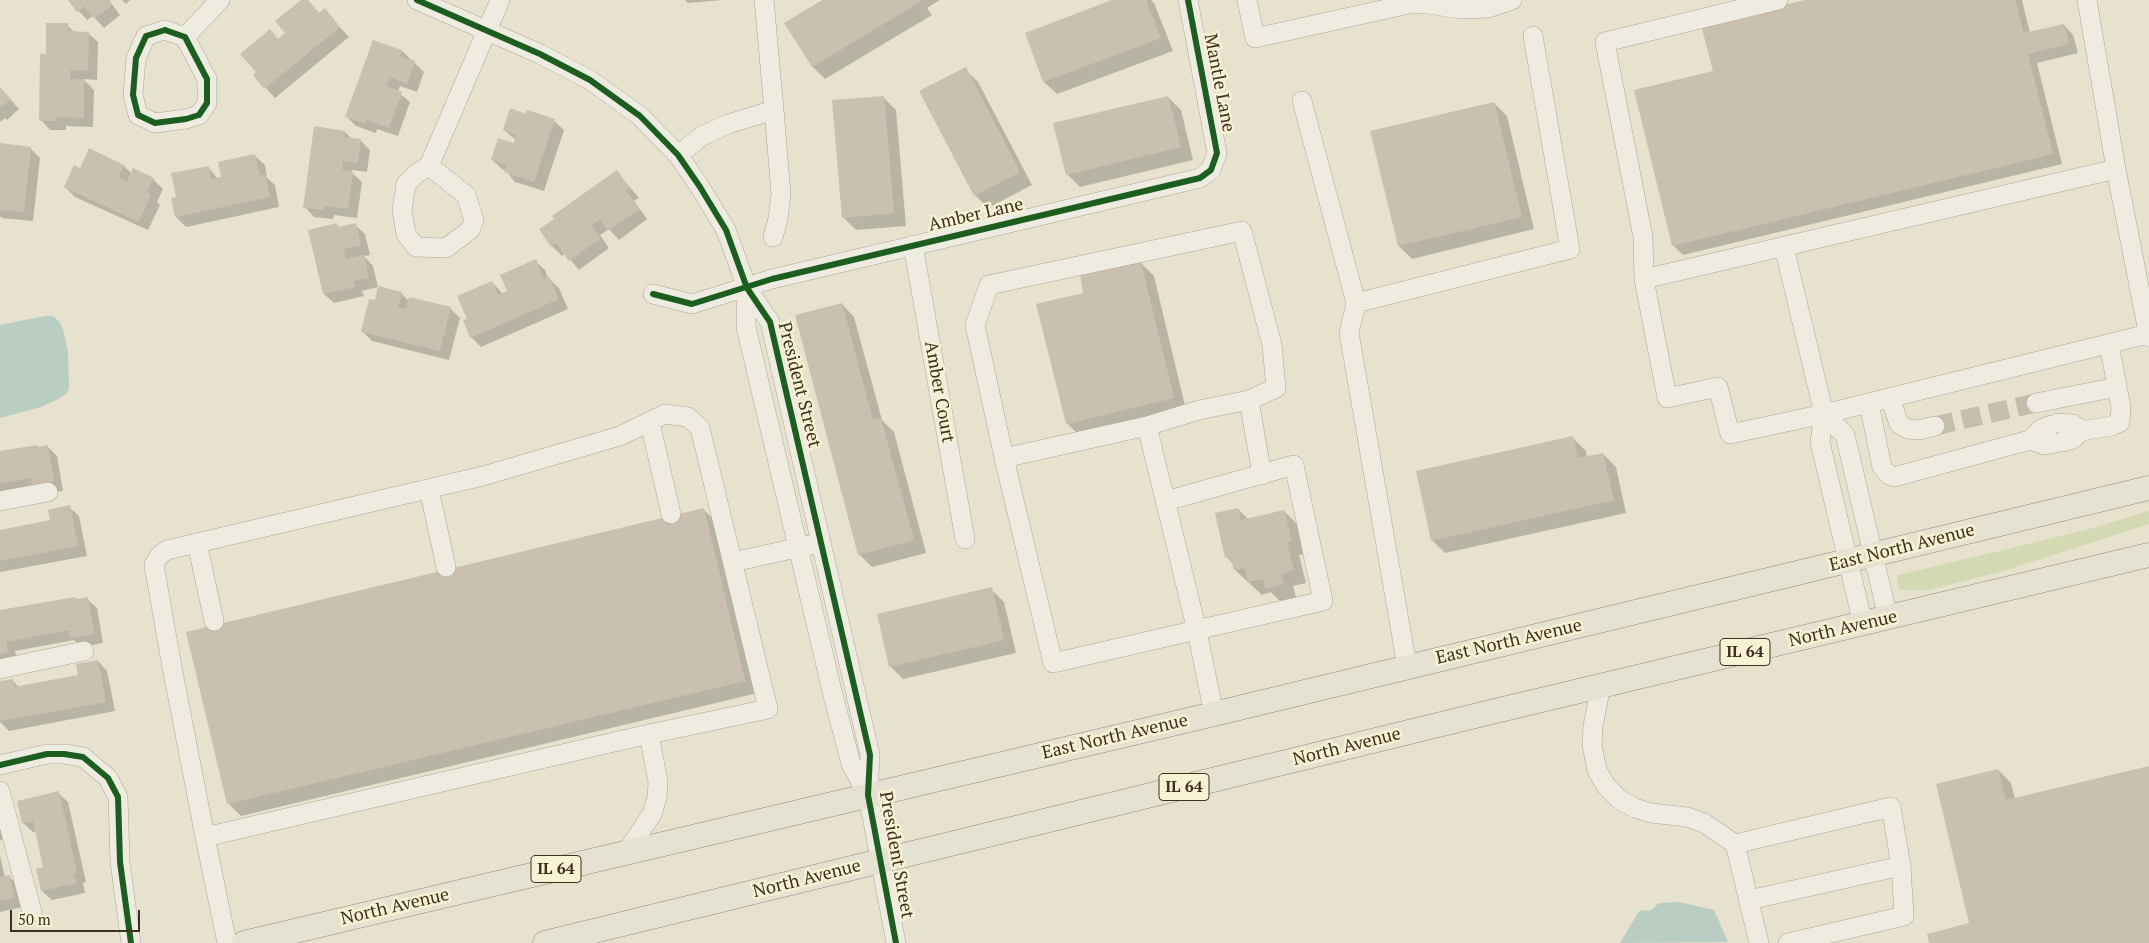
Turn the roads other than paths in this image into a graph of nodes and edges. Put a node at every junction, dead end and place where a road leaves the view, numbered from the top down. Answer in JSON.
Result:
{"nodes":[{"id":1,"x":220,"y":0,"type":"edge"},
{"id":2,"x":417,"y":0,"type":"edge"},
{"id":3,"x":500,"y":0,"type":"edge"},
{"id":4,"x":764,"y":0,"type":"edge"},
{"id":5,"x":1188,"y":0,"type":"edge"},
{"id":6,"x":1248,"y":0,"type":"edge"},
{"id":7,"x":1512,"y":0,"type":"edge"},
{"id":8,"x":1778,"y":0,"type":"edge"},
{"id":9,"x":2087,"y":0,"type":"edge"},
{"id":10,"x":1408,"y":2,"type":"edge"},
{"id":11,"x":487,"y":31,"type":"junction"},
{"id":12,"x":1533,"y":36,"type":"dead end"},
{"id":13,"x":185,"y":37,"type":"junction"},
{"id":14,"x":1302,"y":101,"type":"dead end"},
{"id":15,"x":774,"y":110,"type":"junction"},
{"id":16,"x":678,"y":155,"type":"junction"},
{"id":17,"x":429,"y":166,"type":"junction"},
{"id":18,"x":2116,"y":169,"type":"junction"},
{"id":19,"x":1211,"y":170,"type":"joint"},
{"id":20,"x":773,"y":237,"type":"dead end"},
{"id":21,"x":913,"y":245,"type":"junction"},
{"id":22,"x":1784,"y":247,"type":"junction"},
{"id":23,"x":1644,"y":279,"type":"junction"},
{"id":24,"x":747,"y":288,"type":"junction"},
{"id":25,"x":653,"y":294,"type":"dead end"},
{"id":26,"x":1356,"y":304,"type":"junction"},
{"id":27,"x":2149,"y":335,"type":"edge"},
{"id":28,"x":2109,"y":344,"type":"junction"},
{"id":29,"x":2117,"y":387,"type":"junction"},
{"id":30,"x":1890,"y":398,"type":"junction"},
{"id":31,"x":1249,"y":400,"type":"junction"},
{"id":32,"x":1869,"y":403,"type":"junction"},
{"id":33,"x":2036,"y":404,"type":"tunnel mouth"},
{"id":34,"x":1824,"y":414,"type":"junction"},
{"id":35,"x":650,"y":423,"type":"junction"},
{"id":36,"x":1147,"y":426,"type":"junction"},
{"id":37,"x":1935,"y":426,"type":"tunnel mouth"},
{"id":38,"x":1004,"y":458,"type":"junction"},
{"id":39,"x":1262,"y":475,"type":"junction"},
{"id":40,"x":2149,"y":488,"type":"edge"},
{"id":41,"x":429,"y":489,"type":"junction"},
{"id":42,"x":48,"y":492,"type":"dead end"},
{"id":43,"x":0,"y":501,"type":"edge"},
{"id":44,"x":1166,"y":501,"type":"junction"},
{"id":45,"x":671,"y":514,"type":"dead end"},
{"id":46,"x":965,"y":540,"type":"dead end"},
{"id":47,"x":821,"y":542,"type":"junction"},
{"id":48,"x":197,"y":543,"type":"junction"},
{"id":49,"x":798,"y":548,"type":"junction"},
{"id":50,"x":1874,"y":554,"type":"junction"},
{"id":51,"x":2149,"y":555,"type":"edge"},
{"id":52,"x":1847,"y":561,"type":"junction"},
{"id":53,"x":733,"y":562,"type":"junction"},
{"id":54,"x":446,"y":567,"type":"dead end"},
{"id":55,"x":1888,"y":618,"type":"junction"},
{"id":56,"x":214,"y":621,"type":"dead end"},
{"id":57,"x":1862,"y":624,"type":"junction"},
{"id":58,"x":1197,"y":631,"type":"junction"},
{"id":59,"x":84,"y":651,"type":"dead end"},
{"id":60,"x":1407,"y":666,"type":"junction"},
{"id":61,"x":0,"y":669,"type":"edge"},
{"id":62,"x":1601,"y":686,"type":"junction"},
{"id":63,"x":1214,"y":714,"type":"junction"},
{"id":64,"x":649,"y":734,"type":"junction"},
{"id":65,"x":0,"y":765,"type":"edge"},
{"id":66,"x":0,"y":791,"type":"edge"},
{"id":67,"x":868,"y":795,"type":"junction"},
{"id":68,"x":205,"y":838,"type":"junction"},
{"id":69,"x":1735,"y":844,"type":"junction"},
{"id":70,"x":626,"y":853,"type":"junction"},
{"id":71,"x":881,"y":861,"type":"junction"},
{"id":72,"x":1902,"y":866,"type":"junction"},
{"id":73,"x":1749,"y":900,"type":"junction"},
{"id":74,"x":32,"y":912,"type":"dead end"},
{"id":75,"x":130,"y":943,"type":"edge"},
{"id":76,"x":227,"y":943,"type":"edge"},
{"id":77,"x":244,"y":943,"type":"edge"},
{"id":78,"x":545,"y":943,"type":"edge"},
{"id":79,"x":896,"y":943,"type":"edge"},
{"id":80,"x":1759,"y":943,"type":"edge"},
{"id":81,"x":1788,"y":943,"type":"edge"}],
"edges":[{"from":1,"to":13,"type":"street"},
{"from":2,"to":11,"type":"street","name":"President Street"},
{"from":3,"to":11,"type":"street"},
{"from":4,"to":15,"type":"street"},
{"from":5,"to":19,"type":"street","name":"Mantle Lane"},
{"from":6,"to":10,"type":"street"},
{"from":7,"to":10,"type":"street"},
{"from":8,"to":23,"type":"street"},
{"from":9,"to":18,"type":"street"},
{"from":11,"to":16,"type":"street","name":"President Street"},
{"from":11,"to":17,"type":"street"},
{"from":12,"to":26,"type":"street"},
{"from":13,"to":13,"type":"street"},
{"from":14,"to":26,"type":"street"},
{"from":15,"to":16,"type":"street"},
{"from":15,"to":20,"type":"street"},
{"from":16,"to":24,"type":"street","name":"President Street"},
{"from":17,"to":17,"type":"street"},
{"from":18,"to":22,"type":"street"},
{"from":18,"to":27,"type":"street"},
{"from":19,"to":21,"type":"street","name":"Amber Lane"},
{"from":21,"to":24,"type":"street","name":"Amber Lane"},
{"from":21,"to":46,"type":"street","name":"Amber Court"},
{"from":22,"to":23,"type":"street"},
{"from":22,"to":34,"type":"street"},
{"from":23,"to":34,"type":"street"},
{"from":24,"to":25,"type":"street","name":"Amber Lane"},
{"from":24,"to":47,"type":"street","name":"President Street"},
{"from":24,"to":49,"type":"street","name":"President Street"},
{"from":26,"to":60,"type":"street"},
{"from":27,"to":28,"type":"street"},
{"from":28,"to":29,"type":"street"},
{"from":28,"to":30,"type":"street"},
{"from":29,"to":32,"type":"street"},
{"from":29,"to":33,"type":"street"},
{"from":30,"to":32,"type":"street"},
{"from":30,"to":37,"type":"street"},
{"from":31,"to":36,"type":"street"},
{"from":31,"to":38,"type":"street"},
{"from":31,"to":39,"type":"street"},
{"from":32,"to":34,"type":"street"},
{"from":34,"to":50,"type":"street"},
{"from":34,"to":52,"type":"street"},
{"from":35,"to":41,"type":"street"},
{"from":35,"to":45,"type":"street"},
{"from":35,"to":53,"type":"street"},
{"from":36,"to":38,"type":"street"},
{"from":36,"to":44,"type":"street"},
{"from":38,"to":58,"type":"street"},
{"from":39,"to":44,"type":"street"},
{"from":39,"to":58,"type":"street"},
{"from":40,"to":50,"type":"main road","name":"East North Avenue","number":"IL 64"},
{"from":41,"to":48,"type":"street"},
{"from":41,"to":54,"type":"street"},
{"from":42,"to":43,"type":"street"},
{"from":44,"to":58,"type":"street"},
{"from":47,"to":49,"type":"street"},
{"from":47,"to":67,"type":"street","name":"President Street"},
{"from":48,"to":56,"type":"street"},
{"from":48,"to":68,"type":"street"},
{"from":49,"to":53,"type":"street"},
{"from":49,"to":67,"type":"street","name":"President Street"},
{"from":50,"to":52,"type":"main road","name":"East North Avenue","number":"IL 64"},
{"from":50,"to":55,"type":"street"},
{"from":51,"to":55,"type":"main road","name":"North Avenue","number":"IL 64"},
{"from":52,"to":57,"type":"street"},
{"from":52,"to":60,"type":"main road","name":"East North Avenue","number":"IL 64"},
{"from":53,"to":64,"type":"street"},
{"from":55,"to":57,"type":"main road","name":"North Avenue","number":"IL 64"},
{"from":57,"to":62,"type":"main road","name":"North Avenue","number":"IL 64"},
{"from":58,"to":63,"type":"street"},
{"from":59,"to":61,"type":"street"},
{"from":60,"to":63,"type":"main road","name":"East North Avenue","number":"IL 64"},
{"from":62,"to":69,"type":"street"},
{"from":62,"to":71,"type":"main road","name":"North Avenue","number":"IL 64"},
{"from":63,"to":67,"type":"main road","name":"East North Avenue","number":"IL 64"},
{"from":64,"to":68,"type":"street"},
{"from":64,"to":70,"type":"street"},
{"from":65,"to":75,"type":"street"},
{"from":66,"to":74,"type":"street"},
{"from":67,"to":70,"type":"main road","name":"North Avenue","number":"IL 64"},
{"from":67,"to":71,"type":"street","name":"President Street"},
{"from":68,"to":76,"type":"street"},
{"from":69,"to":72,"type":"street"},
{"from":69,"to":73,"type":"street"},
{"from":70,"to":77,"type":"main road","name":"North Avenue","number":"IL 64"},
{"from":71,"to":78,"type":"main road","name":"North Avenue","number":"IL 64"},
{"from":71,"to":79,"type":"street","name":"President Street"},
{"from":72,"to":73,"type":"street"},
{"from":72,"to":81,"type":"street"},
{"from":73,"to":80,"type":"street"}]}
